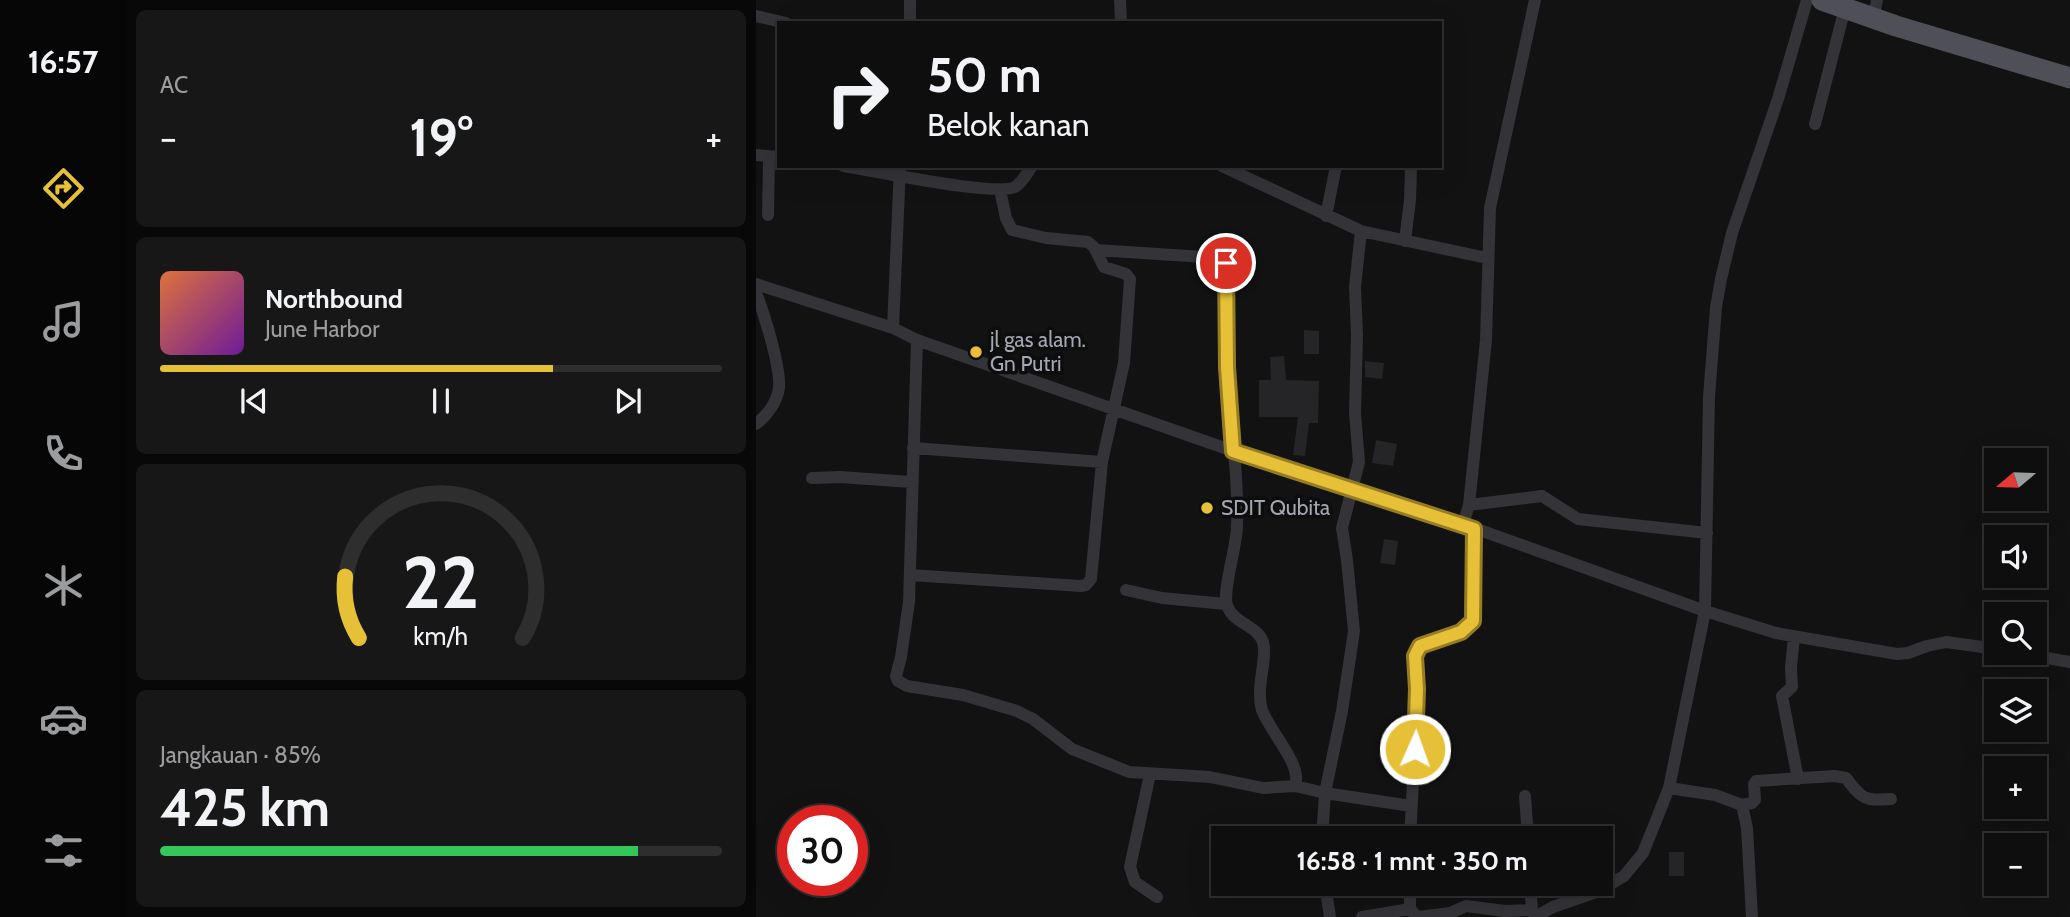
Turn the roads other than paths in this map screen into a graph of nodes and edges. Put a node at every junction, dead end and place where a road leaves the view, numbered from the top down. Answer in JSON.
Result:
{"nodes":[{"id":1,"x":911,"y":0,"type":"edge"},
{"id":2,"x":1120,"y":0,"type":"edge"},
{"id":3,"x":1535,"y":0,"type":"edge"},
{"id":4,"x":1807,"y":0,"type":"edge"},
{"id":5,"x":1822,"y":0,"type":"edge"},
{"id":6,"x":1845,"y":8,"type":"junction"},
{"id":7,"x":1875,"y":9,"type":"edge"},
{"id":8,"x":756,"y":16,"type":"edge"},
{"id":9,"x":777,"y":21,"type":"edge"},
{"id":10,"x":910,"y":21,"type":"edge"},
{"id":11,"x":1121,"y":21,"type":"edge"},
{"id":12,"x":2070,"y":78,"type":"edge"},
{"id":13,"x":1815,"y":124,"type":"dead end"},
{"id":14,"x":768,"y":156,"type":"edge"},
{"id":15,"x":863,"y":168,"type":"edge"},
{"id":16,"x":1030,"y":168,"type":"edge"},
{"id":17,"x":1228,"y":168,"type":"edge"},
{"id":18,"x":1336,"y":168,"type":"edge"},
{"id":19,"x":1411,"y":168,"type":"edge"},
{"id":20,"x":900,"y":172,"type":"edge"},
{"id":21,"x":1000,"y":190,"type":"junction"},
{"id":22,"x":768,"y":215,"type":"dead end"},
{"id":23,"x":1326,"y":216,"type":"junction"},
{"id":24,"x":1361,"y":231,"type":"junction"},
{"id":25,"x":1405,"y":241,"type":"junction"},
{"id":26,"x":1096,"y":250,"type":"junction"},
{"id":27,"x":1488,"y":258,"type":"junction"},
{"id":28,"x":756,"y":284,"type":"edge"},
{"id":29,"x":756,"y":293,"type":"edge"},
{"id":30,"x":893,"y":328,"type":"junction"},
{"id":31,"x":917,"y":340,"type":"junction"},
{"id":32,"x":1114,"y":408,"type":"junction"},
{"id":33,"x":756,"y":424,"type":"edge"},
{"id":34,"x":913,"y":447,"type":"junction"},
{"id":35,"x":1233,"y":451,"type":"junction"},
{"id":36,"x":1102,"y":462,"type":"junction"},
{"id":37,"x":812,"y":478,"type":"dead end"},
{"id":38,"x":911,"y":482,"type":"junction"},
{"id":39,"x":1353,"y":488,"type":"junction"},
{"id":40,"x":1469,"y":505,"type":"junction"},
{"id":41,"x":1469,"y":527,"type":"junction"},
{"id":42,"x":1707,"y":533,"type":"junction"},
{"id":43,"x":910,"y":575,"type":"junction"},
{"id":44,"x":1126,"y":590,"type":"dead end"},
{"id":45,"x":1226,"y":604,"type":"junction"},
{"id":46,"x":1705,"y":611,"type":"junction"},
{"id":47,"x":1794,"y":637,"type":"junction"},
{"id":48,"x":1984,"y":647,"type":"edge"},
{"id":49,"x":2047,"y":658,"type":"edge"},
{"id":50,"x":2070,"y":662,"type":"edge"},
{"id":51,"x":1150,"y":774,"type":"junction"},
{"id":52,"x":1798,"y":779,"type":"junction"},
{"id":53,"x":1295,"y":786,"type":"junction"},
{"id":54,"x":1669,"y":788,"type":"junction"},
{"id":55,"x":1325,"y":793,"type":"junction"},
{"id":56,"x":1525,"y":796,"type":"dead end"},
{"id":57,"x":1891,"y":799,"type":"dead end"},
{"id":58,"x":1742,"y":805,"type":"junction"},
{"id":59,"x":1411,"y":806,"type":"junction"},
{"id":60,"x":1323,"y":826,"type":"edge"},
{"id":61,"x":1410,"y":826,"type":"edge"},
{"id":62,"x":1527,"y":826,"type":"edge"},
{"id":63,"x":1327,"y":896,"type":"edge"},
{"id":64,"x":1412,"y":896,"type":"edge"},
{"id":65,"x":1532,"y":896,"type":"edge"},
{"id":66,"x":1157,"y":897,"type":"dead end"},
{"id":67,"x":1415,"y":914,"type":"edge"},
{"id":68,"x":1534,"y":914,"type":"edge"},
{"id":69,"x":1330,"y":917,"type":"edge"},
{"id":70,"x":1362,"y":917,"type":"edge"},
{"id":71,"x":1752,"y":917,"type":"edge"}],
"edges":[{"from":1,"to":10,"type":"street"},
{"from":2,"to":11,"type":"street"},
{"from":3,"to":27,"type":"street"},
{"from":4,"to":42,"type":"street"},
{"from":5,"to":6,"type":"main road"},
{"from":6,"to":7,"type":"main road"},
{"from":6,"to":13,"type":"street"},
{"from":7,"to":12,"type":"main road"},
{"from":8,"to":9,"type":"street"},
{"from":14,"to":22,"type":"street"},
{"from":15,"to":20,"type":"street"},
{"from":16,"to":21,"type":"street"},
{"from":17,"to":23,"type":"street"},
{"from":18,"to":23,"type":"street"},
{"from":19,"to":25,"type":"street"},
{"from":20,"to":21,"type":"street"},
{"from":20,"to":30,"type":"street"},
{"from":21,"to":26,"type":"street"},
{"from":23,"to":24,"type":"street"},
{"from":24,"to":25,"type":"street"},
{"from":24,"to":39,"type":"street"},
{"from":25,"to":27,"type":"street"},
{"from":26,"to":32,"type":"street"},
{"from":26,"to":35,"type":"street"},
{"from":27,"to":40,"type":"street"},
{"from":28,"to":30,"type":"street"},
{"from":29,"to":33,"type":"street"},
{"from":30,"to":31,"type":"street"},
{"from":31,"to":32,"type":"street"},
{"from":31,"to":34,"type":"street"},
{"from":32,"to":35,"type":"street"},
{"from":32,"to":36,"type":"street"},
{"from":34,"to":36,"type":"street"},
{"from":34,"to":38,"type":"street"},
{"from":35,"to":39,"type":"street"},
{"from":35,"to":45,"type":"street"},
{"from":36,"to":43,"type":"street"},
{"from":37,"to":38,"type":"street"},
{"from":38,"to":43,"type":"street"},
{"from":39,"to":41,"type":"street"},
{"from":39,"to":55,"type":"street"},
{"from":40,"to":41,"type":"street"},
{"from":40,"to":42,"type":"street"},
{"from":41,"to":46,"type":"street"},
{"from":41,"to":59,"type":"street"},
{"from":42,"to":46,"type":"street"},
{"from":43,"to":51,"type":"street"},
{"from":44,"to":45,"type":"street"},
{"from":45,"to":53,"type":"street"},
{"from":46,"to":47,"type":"street"},
{"from":46,"to":54,"type":"street"},
{"from":47,"to":48,"type":"street"},
{"from":47,"to":52,"type":"street"},
{"from":49,"to":50,"type":"street"},
{"from":51,"to":53,"type":"street"},
{"from":51,"to":66,"type":"street"},
{"from":52,"to":57,"type":"street"},
{"from":52,"to":58,"type":"street"},
{"from":53,"to":55,"type":"street"},
{"from":54,"to":58,"type":"street"},
{"from":54,"to":68,"type":"street"},
{"from":55,"to":59,"type":"street"},
{"from":55,"to":60,"type":"street"},
{"from":56,"to":62,"type":"street"},
{"from":58,"to":71,"type":"street"},
{"from":59,"to":61,"type":"street"},
{"from":63,"to":69,"type":"street"},
{"from":64,"to":67,"type":"street"},
{"from":65,"to":68,"type":"street"},
{"from":67,"to":68,"type":"street"},
{"from":67,"to":70,"type":"street"}]}
